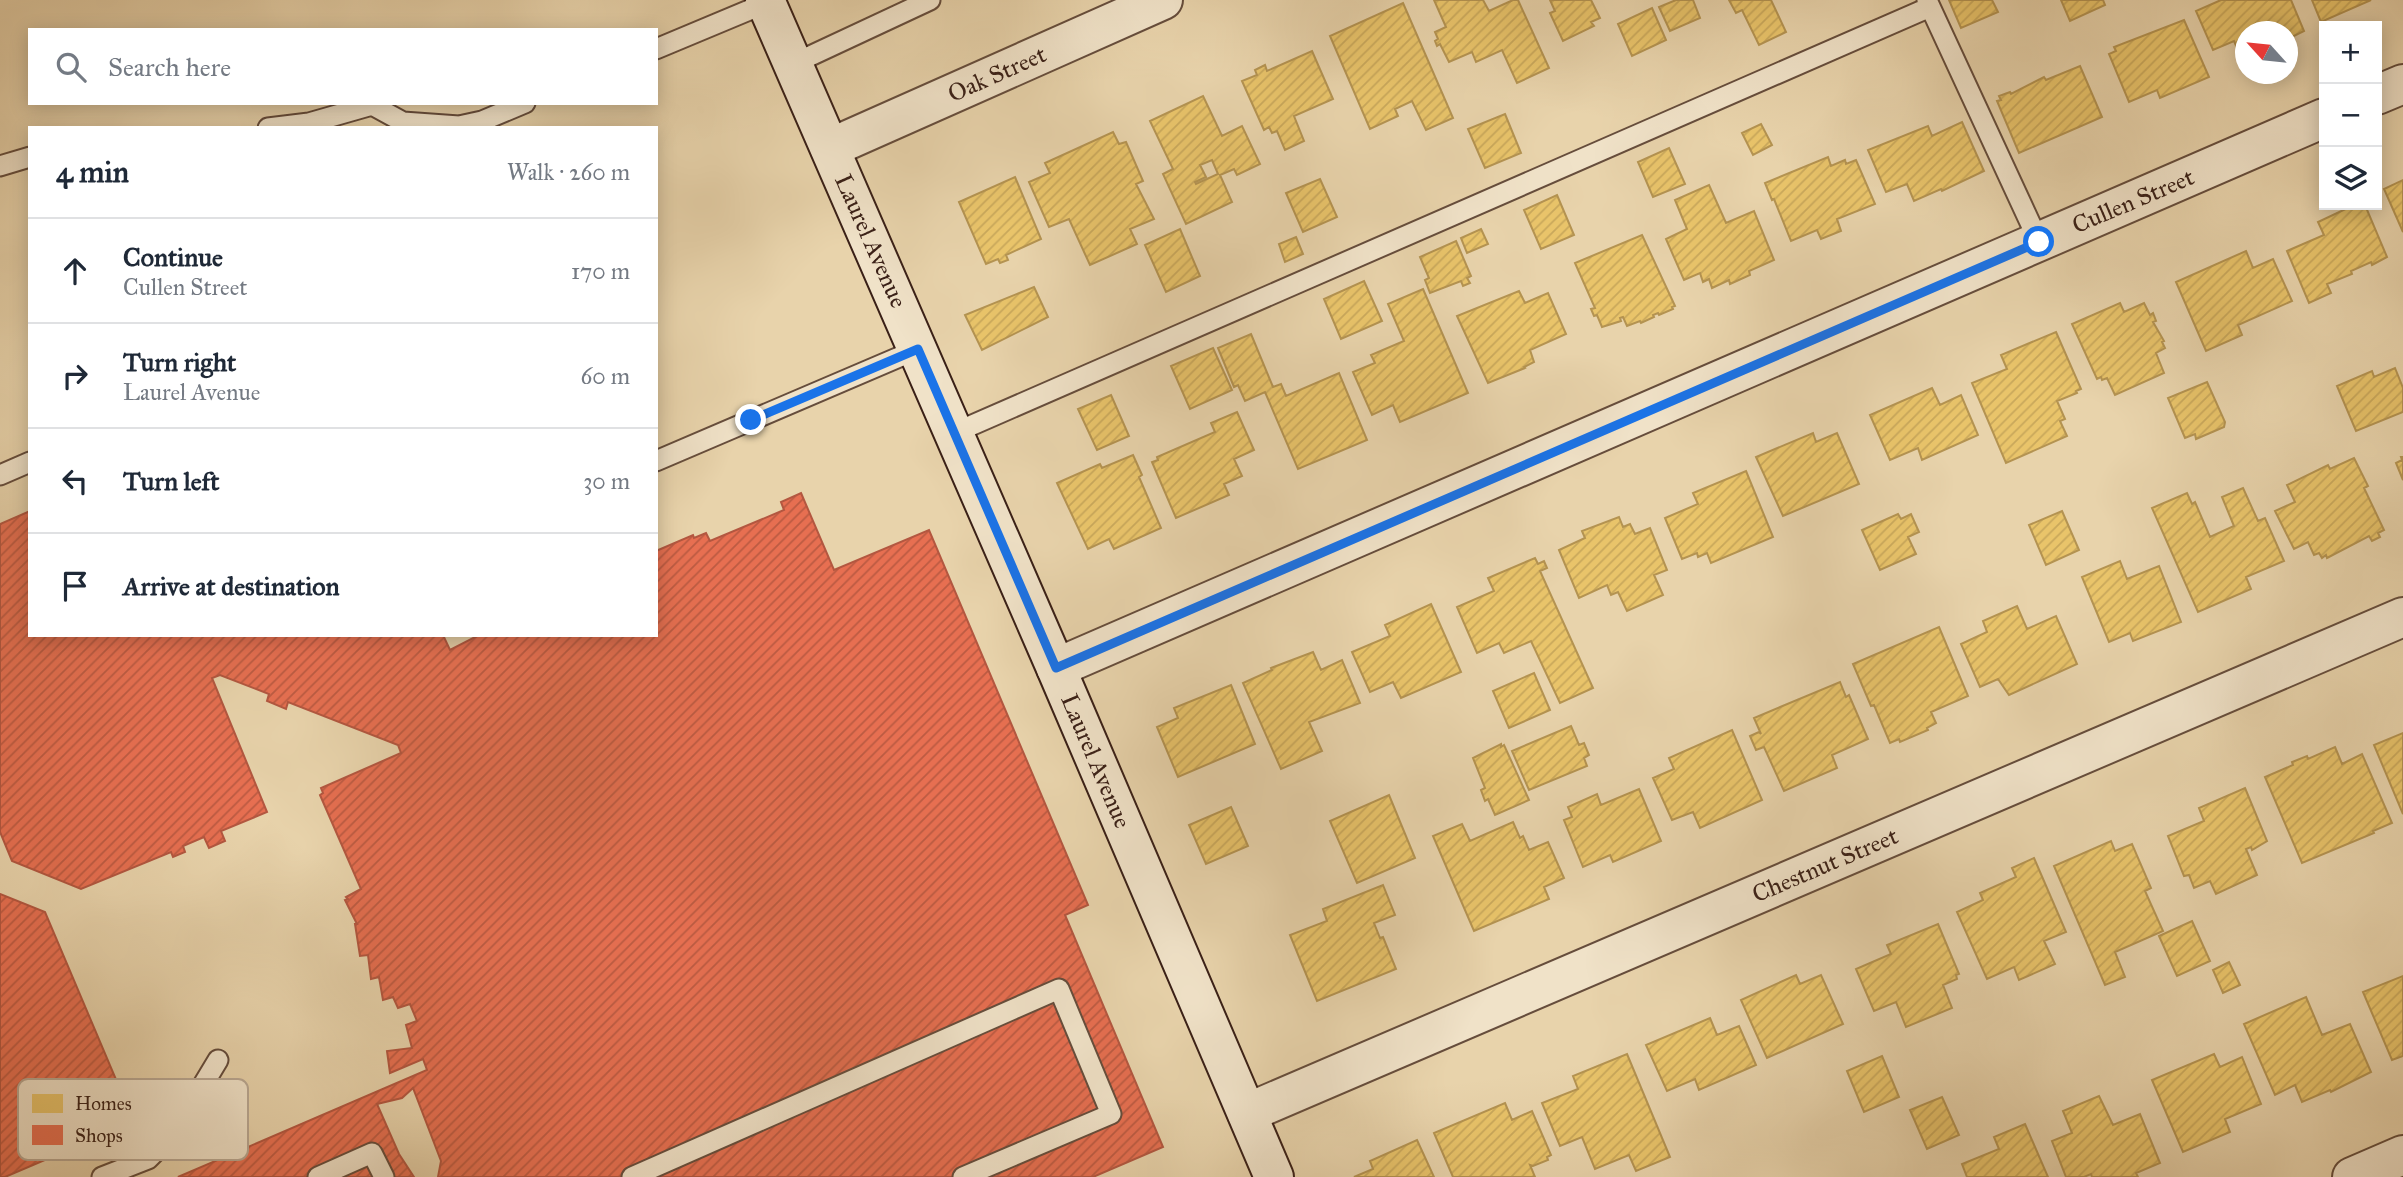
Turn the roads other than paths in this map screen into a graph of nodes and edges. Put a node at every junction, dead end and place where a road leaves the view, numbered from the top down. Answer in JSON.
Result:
{"nodes":[{"id":1,"x":930,"y":0,"type":"edge"},
{"id":2,"x":1163,"y":0,"type":"edge"},
{"id":3,"x":765,"y":2,"type":"edge"},
{"id":4,"x":1928,"y":3,"type":"edge"},
{"id":5,"x":658,"y":48,"type":"edge"},
{"id":6,"x":793,"y":64,"type":"junction"},
{"id":7,"x":2403,"y":84,"type":"edge"},
{"id":8,"x":2382,"y":93,"type":"edge"},
{"id":9,"x":372,"y":105,"type":"edge"},
{"id":10,"x":372,"y":105,"type":"edge"},
{"id":11,"x":520,"y":105,"type":"edge"},
{"id":12,"x":2319,"y":120,"type":"edge"},
{"id":13,"x":284,"y":126,"type":"edge"},
{"id":14,"x":459,"y":126,"type":"edge"},
{"id":15,"x":459,"y":126,"type":"edge"},
{"id":16,"x":830,"y":148,"type":"junction"},
{"id":17,"x":28,"y":159,"type":"edge"},
{"id":18,"x":0,"y":166,"type":"edge"},
{"id":19,"x":2039,"y":242,"type":"junction"},
{"id":20,"x":918,"y":349,"type":"junction"},
{"id":21,"x":954,"y":433,"type":"junction"},
{"id":22,"x":658,"y":460,"type":"edge"},
{"id":23,"x":28,"y":463,"type":"edge"},
{"id":24,"x":0,"y":475,"type":"edge"},
{"id":25,"x":2403,"y":617,"type":"edge"},
{"id":26,"x":1056,"y":668,"type":"junction"},
{"id":27,"x":218,"y":1060,"type":"dead end"},
{"id":28,"x":207,"y":1079,"type":"edge"},
{"id":29,"x":1247,"y":1113,"type":"junction"},
{"id":30,"x":2403,"y":1155,"type":"edge"},
{"id":31,"x":143,"y":1160,"type":"edge"},
{"id":32,"x":1272,"y":1176,"type":"edge"},
{"id":33,"x":102,"y":1177,"type":"edge"},
{"id":34,"x":318,"y":1177,"type":"edge"},
{"id":35,"x":384,"y":1177,"type":"edge"},
{"id":36,"x":632,"y":1177,"type":"edge"},
{"id":37,"x":963,"y":1177,"type":"edge"},
{"id":38,"x":2352,"y":1177,"type":"edge"}],
"edges":[{"from":1,"to":6,"type":"lane"},
{"from":2,"to":16,"type":"street","name":"Oak Street"},
{"from":3,"to":5,"type":"lane"},
{"from":3,"to":6,"type":"street","name":"Laurel Avenue"},
{"from":4,"to":19,"type":"lane"},
{"from":4,"to":21,"type":"lane"},
{"from":6,"to":16,"type":"street","name":"Laurel Avenue"},
{"from":7,"to":8,"type":"street"},
{"from":9,"to":13,"type":"lane"},
{"from":10,"to":14,"type":"lane"},
{"from":11,"to":15,"type":"lane"},
{"from":12,"to":19,"type":"street","name":"Cullen Street"},
{"from":16,"to":20,"type":"street","name":"Laurel Avenue"},
{"from":17,"to":18,"type":"lane"},
{"from":19,"to":26,"type":"street","name":"Cullen Street"},
{"from":20,"to":21,"type":"street","name":"Laurel Avenue"},
{"from":20,"to":22,"type":"lane"},
{"from":21,"to":26,"type":"street","name":"Laurel Avenue"},
{"from":23,"to":24,"type":"lane"},
{"from":25,"to":29,"type":"street","name":"Chestnut Street"},
{"from":26,"to":29,"type":"street","name":"Laurel Avenue"},
{"from":27,"to":28,"type":"lane"},
{"from":29,"to":32,"type":"street","name":"Laurel Avenue"},
{"from":30,"to":38,"type":"street"},
{"from":31,"to":33,"type":"lane"},
{"from":34,"to":35,"type":"lane"},
{"from":36,"to":37,"type":"lane"}]}
